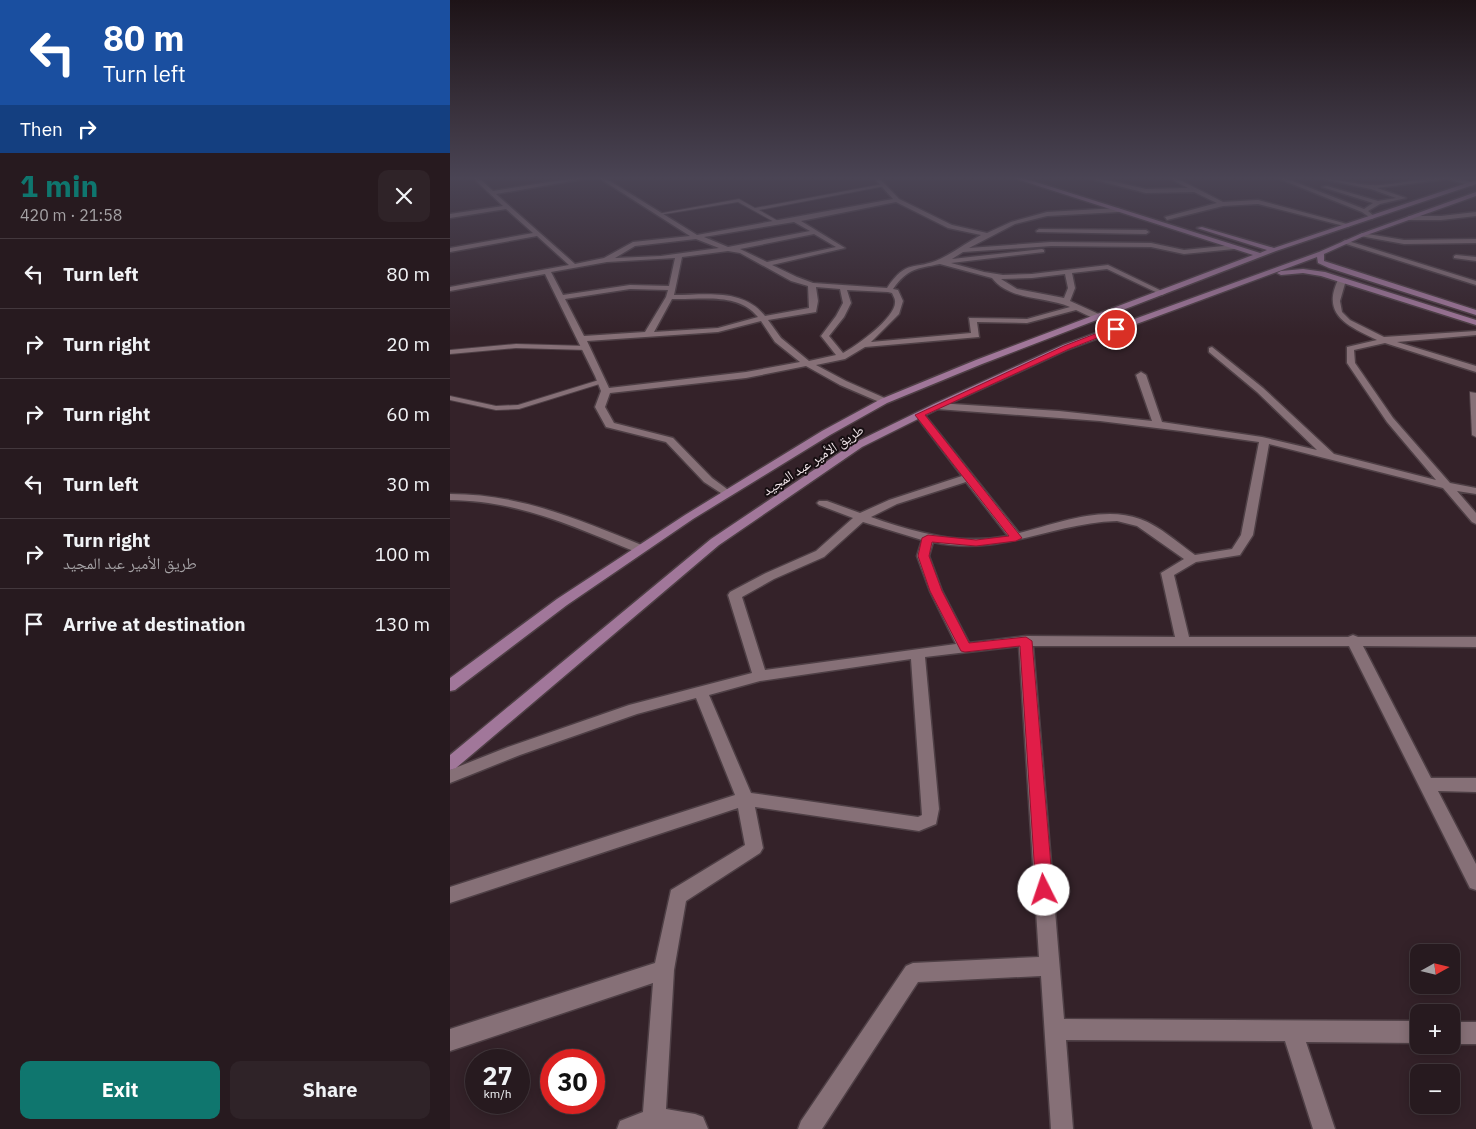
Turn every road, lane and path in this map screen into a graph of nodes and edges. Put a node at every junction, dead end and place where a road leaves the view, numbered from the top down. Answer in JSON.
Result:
{"nodes":[{"id":1,"x":1039,"y":230,"type":"edge"},
{"id":2,"x":534,"y":231,"type":"edge"},
{"id":3,"x":687,"y":231,"type":"edge"},
{"id":4,"x":727,"y":231,"type":"edge"},
{"id":5,"x":968,"y":231,"type":"edge"},
{"id":6,"x":998,"y":231,"type":"edge"},
{"id":7,"x":1076,"y":231,"type":"edge"},
{"id":8,"x":1181,"y":231,"type":"edge"},
{"id":9,"x":1210,"y":231,"type":"edge"},
{"id":10,"x":1331,"y":231,"type":"edge"},
{"id":11,"x":1374,"y":231,"type":"edge"},
{"id":12,"x":816,"y":232,"type":"joint"},
{"id":13,"x":1146,"y":232,"type":"joint"},
{"id":14,"x":538,"y":234,"type":"junction"},
{"id":15,"x":990,"y":235,"type":"junction"},
{"id":16,"x":1362,"y":235,"type":"junction"},
{"id":17,"x":695,"y":236,"type":"junction"},
{"id":18,"x":1476,"y":241,"type":"edge"},
{"id":19,"x":1345,"y":242,"type":"junction"},
{"id":20,"x":1051,"y":244,"type":"junction"},
{"id":21,"x":1151,"y":245,"type":"junction"},
{"id":22,"x":1234,"y":248,"type":"junction"},
{"id":23,"x":450,"y":250,"type":"edge"},
{"id":24,"x":730,"y":250,"type":"junction"},
{"id":25,"x":962,"y":250,"type":"junction"},
{"id":26,"x":1274,"y":250,"type":"junction"},
{"id":27,"x":1321,"y":253,"type":"junction"},
{"id":28,"x":1259,"y":255,"type":"junction"},
{"id":29,"x":679,"y":257,"type":"junction"},
{"id":30,"x":1456,"y":257,"type":"dead end"},
{"id":31,"x":1476,"y":259,"type":"edge"},
{"id":32,"x":606,"y":260,"type":"junction"},
{"id":33,"x":940,"y":262,"type":"junction"},
{"id":34,"x":764,"y":264,"type":"junction"},
{"id":35,"x":574,"y":266,"type":"junction"},
{"id":36,"x":546,"y":271,"type":"junction"},
{"id":37,"x":1068,"y":272,"type":"junction"},
{"id":38,"x":994,"y":276,"type":"junction"},
{"id":39,"x":1261,"y":276,"type":"junction"},
{"id":40,"x":1342,"y":280,"type":"junction"},
{"id":41,"x":1476,"y":283,"type":"edge"},
{"id":42,"x":812,"y":285,"type":"junction"},
{"id":43,"x":843,"y":287,"type":"junction"},
{"id":44,"x":672,"y":288,"type":"junction"},
{"id":45,"x":450,"y":289,"type":"edge"},
{"id":46,"x":889,"y":290,"type":"junction"},
{"id":47,"x":1162,"y":293,"type":"junction"},
{"id":48,"x":670,"y":297,"type":"junction"},
{"id":49,"x":559,"y":298,"type":"junction"},
{"id":50,"x":1065,"y":302,"type":"junction"},
{"id":51,"x":1077,"y":307,"type":"junction"},
{"id":52,"x":1476,"y":313,"type":"edge"},
{"id":53,"x":1098,"y":317,"type":"junction"},
{"id":54,"x":765,"y":318,"type":"junction"},
{"id":55,"x":1476,"y":323,"type":"edge"},
{"id":56,"x":1476,"y":333,"type":"edge"},
{"id":57,"x":648,"y":335,"type":"junction"},
{"id":58,"x":1385,"y":340,"type":"junction"},
{"id":59,"x":585,"y":344,"type":"junction"},
{"id":60,"x":863,"y":345,"type":"junction"},
{"id":61,"x":1212,"y":350,"type":"dead end"},
{"id":62,"x":450,"y":352,"type":"edge"},
{"id":63,"x":842,"y":356,"type":"junction"},
{"id":64,"x":808,"y":362,"type":"junction"},
{"id":65,"x":1476,"y":369,"type":"edge"},
{"id":66,"x":1141,"y":375,"type":"dead end"},
{"id":67,"x":604,"y":387,"type":"junction"},
{"id":68,"x":1473,"y":394,"type":"dead end"},
{"id":69,"x":450,"y":398,"type":"edge"},
{"id":70,"x":884,"y":401,"type":"junction"},
{"id":71,"x":937,"y":406,"type":"junction"},
{"id":72,"x":920,"y":415,"type":"junction"},
{"id":73,"x":1158,"y":424,"type":"junction"},
{"id":74,"x":1476,"y":435,"type":"edge"},
{"id":75,"x":1264,"y":441,"type":"junction"},
{"id":76,"x":1332,"y":458,"type":"junction"},
{"id":77,"x":969,"y":476,"type":"junction"},
{"id":78,"x":1448,"y":486,"type":"junction"},
{"id":79,"x":1476,"y":491,"type":"edge"},
{"id":80,"x":727,"y":494,"type":"junction"},
{"id":81,"x":450,"y":497,"type":"edge"},
{"id":82,"x":823,"y":503,"type":"dead end"},
{"id":83,"x":861,"y":517,"type":"junction"},
{"id":84,"x":1476,"y":520,"type":"edge"},
{"id":85,"x":928,"y":538,"type":"junction"},
{"id":86,"x":1016,"y":538,"type":"junction"},
{"id":87,"x":640,"y":549,"type":"junction"},
{"id":88,"x":1193,"y":559,"type":"junction"},
{"id":89,"x":1353,"y":640,"type":"junction"},
{"id":90,"x":1026,"y":641,"type":"junction"},
{"id":91,"x":1183,"y":641,"type":"junction"},
{"id":92,"x":1476,"y":642,"type":"edge"},
{"id":93,"x":965,"y":648,"type":"junction"},
{"id":94,"x":918,"y":653,"type":"junction"},
{"id":95,"x":485,"y":658,"type":"junction"},
{"id":96,"x":760,"y":676,"type":"junction"},
{"id":97,"x":450,"y":677,"type":"edge"},
{"id":98,"x":450,"y":686,"type":"edge"},
{"id":99,"x":700,"y":691,"type":"junction"},
{"id":100,"x":450,"y":764,"type":"edge"},
{"id":101,"x":450,"y":777,"type":"edge"},
{"id":102,"x":1426,"y":784,"type":"junction"},
{"id":103,"x":1476,"y":784,"type":"edge"},
{"id":104,"x":745,"y":799,"type":"junction"},
{"id":105,"x":1476,"y":882,"type":"edge"},
{"id":106,"x":450,"y":895,"type":"edge"},
{"id":107,"x":1050,"y":966,"type":"junction"},
{"id":108,"x":664,"y":970,"type":"junction"},
{"id":109,"x":1054,"y":1029,"type":"junction"},
{"id":110,"x":1292,"y":1031,"type":"junction"},
{"id":111,"x":1410,"y":1032,"type":"edge"},
{"id":112,"x":1460,"y":1033,"type":"edge"},
{"id":113,"x":1476,"y":1033,"type":"edge"},
{"id":114,"x":450,"y":1040,"type":"edge"},
{"id":115,"x":654,"y":1119,"type":"junction"},
{"id":116,"x":628,"y":1129,"type":"edge"},
{"id":117,"x":697,"y":1129,"type":"edge"},
{"id":118,"x":809,"y":1129,"type":"edge"},
{"id":119,"x":1062,"y":1129,"type":"edge"},
{"id":120,"x":1324,"y":1129,"type":"edge"}],
"edges":[{"from":1,"to":20,"type":"street"},
{"from":2,"to":14,"type":"street"},
{"from":3,"to":17,"type":"street"},
{"from":4,"to":17,"type":"street"},
{"from":5,"to":15,"type":"street"},
{"from":6,"to":15,"type":"street"},
{"from":7,"to":13,"type":"street"},
{"from":8,"to":22,"type":"main road"},
{"from":9,"to":26,"type":"main road"},
{"from":10,"to":26,"type":"main road","name":"طريق الأمير عبد المجيد"},
{"from":11,"to":16,"type":"main road","name":"طريق الأمير عبد المجيد"},
{"from":12,"to":24,"type":"street"},
{"from":12,"to":34,"type":"street"},
{"from":13,"to":21,"type":"street"},
{"from":14,"to":23,"type":"street"},
{"from":14,"to":35,"type":"street"},
{"from":15,"to":25,"type":"street"},
{"from":16,"to":18,"type":"street"},
{"from":16,"to":19,"type":"main road","name":"طريق الأمير عبد المجيد"},
{"from":17,"to":24,"type":"street"},
{"from":17,"to":32,"type":"street"},
{"from":19,"to":27,"type":"main road","name":"طريق الأمير عبد المجيد"},
{"from":19,"to":41,"type":"street"},
{"from":20,"to":21,"type":"street"},
{"from":20,"to":25,"type":"street"},
{"from":20,"to":33,"type":"street"},
{"from":21,"to":22,"type":"street"},
{"from":22,"to":28,"type":"main road"},
{"from":24,"to":29,"type":"street"},
{"from":24,"to":34,"type":"street"},
{"from":25,"to":33,"type":"street"},
{"from":26,"to":28,"type":"main road","name":"طريق الأمير عبد المجيد"},
{"from":27,"to":39,"type":"main road","name":"طريق الأمير عبد المجيد"},
{"from":27,"to":52,"type":"main road"},
{"from":28,"to":47,"type":"main road","name":"طريق الأمير عبد المجيد"},
{"from":29,"to":32,"type":"street"},
{"from":29,"to":44,"type":"street"},
{"from":30,"to":31,"type":"street"},
{"from":32,"to":35,"type":"street"},
{"from":33,"to":38,"type":"street"},
{"from":33,"to":46,"type":"street"},
{"from":34,"to":42,"type":"street"},
{"from":35,"to":36,"type":"street"},
{"from":36,"to":45,"type":"street"},
{"from":36,"to":49,"type":"street"},
{"from":37,"to":38,"type":"street"},
{"from":37,"to":47,"type":"street"},
{"from":37,"to":50,"type":"street"},
{"from":38,"to":50,"type":"street"},
{"from":39,"to":40,"type":"main road"},
{"from":39,"to":71,"type":"main road","name":"طريق الأمير عبد المجيد"},
{"from":40,"to":55,"type":"main road"},
{"from":40,"to":58,"type":"street"},
{"from":42,"to":43,"type":"street"},
{"from":42,"to":54,"type":"street"},
{"from":43,"to":46,"type":"street"},
{"from":43,"to":63,"type":"street"},
{"from":44,"to":48,"type":"street"},
{"from":44,"to":49,"type":"street"},
{"from":46,"to":60,"type":"street"},
{"from":47,"to":53,"type":"main road","name":"طريق الأمير عبد المجيد"},
{"from":48,"to":54,"type":"street"},
{"from":48,"to":57,"type":"street"},
{"from":49,"to":59,"type":"street"},
{"from":50,"to":51,"type":"street"},
{"from":51,"to":53,"type":"street"},
{"from":51,"to":60,"type":"street"},
{"from":53,"to":70,"type":"main road","name":"طريق الأمير عبد المجيد"},
{"from":54,"to":57,"type":"street"},
{"from":54,"to":64,"type":"street"},
{"from":56,"to":58,"type":"street"},
{"from":57,"to":59,"type":"street"},
{"from":58,"to":65,"type":"street"},
{"from":58,"to":78,"type":"street"},
{"from":59,"to":62,"type":"lane"},
{"from":59,"to":67,"type":"street"},
{"from":60,"to":63,"type":"street"},
{"from":61,"to":76,"type":"street"},
{"from":63,"to":64,"type":"street"},
{"from":64,"to":67,"type":"street"},
{"from":64,"to":70,"type":"street"},
{"from":66,"to":73,"type":"street"},
{"from":67,"to":69,"type":"lane"},
{"from":67,"to":80,"type":"street"},
{"from":68,"to":74,"type":"lane"},
{"from":70,"to":80,"type":"main road","name":"طريق الأمير عبد المجيد"},
{"from":71,"to":72,"type":"main road","name":"طريق الأمير عبد المجيد"},
{"from":71,"to":73,"type":"street"},
{"from":72,"to":77,"type":"street"},
{"from":72,"to":100,"type":"main road","name":"طريق الأمير عبد المجيد"},
{"from":73,"to":75,"type":"street"},
{"from":75,"to":76,"type":"street"},
{"from":75,"to":88,"type":"street"},
{"from":76,"to":78,"type":"street"},
{"from":77,"to":83,"type":"street"},
{"from":77,"to":86,"type":"street"},
{"from":78,"to":79,"type":"street"},
{"from":78,"to":84,"type":"street"},
{"from":80,"to":87,"type":"main road","name":"طريق الأمير عبد المجيد"},
{"from":81,"to":87,"type":"street"},
{"from":82,"to":83,"type":"street"},
{"from":83,"to":85,"type":"street"},
{"from":83,"to":96,"type":"street"},
{"from":85,"to":86,"type":"street"},
{"from":85,"to":93,"type":"street"},
{"from":86,"to":88,"type":"street"},
{"from":87,"to":95,"type":"main road","name":"طريق الأمير عبد المجيد"},
{"from":88,"to":91,"type":"street"},
{"from":89,"to":91,"type":"street"},
{"from":89,"to":92,"type":"street"},
{"from":89,"to":102,"type":"street"},
{"from":90,"to":91,"type":"street"},
{"from":90,"to":93,"type":"street"},
{"from":90,"to":107,"type":"street"},
{"from":93,"to":94,"type":"street"},
{"from":94,"to":96,"type":"street"},
{"from":94,"to":104,"type":"street"},
{"from":95,"to":97,"type":"main road"},
{"from":95,"to":98,"type":"main road","name":"طريق الأمير عبد المجيد"},
{"from":96,"to":99,"type":"street"},
{"from":99,"to":101,"type":"street"},
{"from":99,"to":104,"type":"street"},
{"from":102,"to":103,"type":"street"},
{"from":102,"to":105,"type":"street"},
{"from":104,"to":106,"type":"street"},
{"from":104,"to":108,"type":"street"},
{"from":107,"to":109,"type":"street"},
{"from":107,"to":118,"type":"street"},
{"from":108,"to":114,"type":"street"},
{"from":108,"to":115,"type":"street"},
{"from":109,"to":110,"type":"street"},
{"from":109,"to":119,"type":"street"},
{"from":110,"to":111,"type":"street"},
{"from":110,"to":120,"type":"street"},
{"from":112,"to":113,"type":"street"},
{"from":115,"to":116,"type":"street"},
{"from":115,"to":117,"type":"street"}]}
